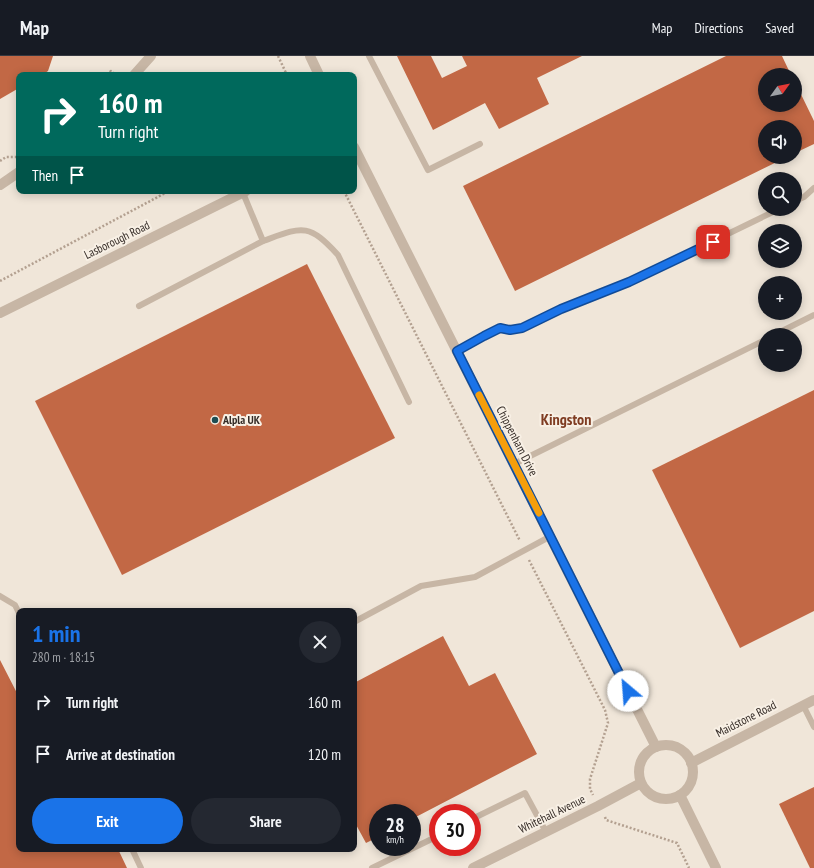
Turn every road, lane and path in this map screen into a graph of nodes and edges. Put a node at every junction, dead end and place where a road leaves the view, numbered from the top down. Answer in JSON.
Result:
{"nodes":[{"id":1,"x":150,"y":56,"type":"edge"},
{"id":2,"x":278,"y":56,"type":"edge"},
{"id":3,"x":310,"y":56,"type":"edge"},
{"id":4,"x":369,"y":56,"type":"edge"},
{"id":5,"x":137,"y":72,"type":"edge"},
{"id":6,"x":286,"y":72,"type":"edge"},
{"id":7,"x":318,"y":72,"type":"edge"},
{"id":8,"x":480,"y":144,"type":"dead end"},
{"id":9,"x":357,"y":153,"type":"edge"},
{"id":10,"x":16,"y":157,"type":"edge"},
{"id":11,"x":0,"y":161,"type":"edge"},
{"id":12,"x":16,"y":174,"type":"edge"},
{"id":13,"x":0,"y":185,"type":"edge"},
{"id":14,"x":814,"y":188,"type":"edge"},
{"id":15,"x":163,"y":194,"type":"edge"},
{"id":16,"x":241,"y":194,"type":"edge"},
{"id":17,"x":246,"y":194,"type":"edge"},
{"id":18,"x":802,"y":197,"type":"edge"},
{"id":19,"x":765,"y":216,"type":"edge"},
{"id":20,"x":263,"y":241,"type":"junction"},
{"id":21,"x":0,"y":281,"type":"edge"},
{"id":22,"x":139,"y":306,"type":"dead end"},
{"id":23,"x":0,"y":313,"type":"edge"},
{"id":24,"x":814,"y":315,"type":"edge"},
{"id":25,"x":788,"y":328,"type":"edge"},
{"id":26,"x":758,"y":343,"type":"edge"},
{"id":27,"x":457,"y":351,"type":"junction"},
{"id":28,"x":409,"y":402,"type":"dead end"},
{"id":29,"x":514,"y":464,"type":"junction"},
{"id":30,"x":550,"y":536,"type":"junction"},
{"id":31,"x":0,"y":596,"type":"edge"},
{"id":32,"x":16,"y":608,"type":"edge"},
{"id":33,"x":357,"y":620,"type":"edge"},
{"id":34,"x":814,"y":700,"type":"edge"},
{"id":35,"x":803,"y":705,"type":"junction"},
{"id":36,"x":814,"y":727,"type":"edge"},
{"id":37,"x":656,"y":747,"type":"junction"},
{"id":38,"x":691,"y":763,"type":"junction"},
{"id":39,"x":641,"y":782,"type":"junction"},
{"id":40,"x":680,"y":795,"type":"junction"},
{"id":41,"x":481,"y":815,"type":"edge"},
{"id":42,"x":546,"y":832,"type":"junction"},
{"id":43,"x":429,"y":840,"type":"edge"},
{"id":44,"x":133,"y":852,"type":"edge"},
{"id":45,"x":141,"y":868,"type":"edge"},
{"id":46,"x":372,"y":868,"type":"edge"},
{"id":47,"x":473,"y":868,"type":"edge"},
{"id":48,"x":716,"y":868,"type":"edge"}],
"edges":[{"from":1,"to":5,"type":"street"},
{"from":2,"to":6,"type":"path"},
{"from":3,"to":7,"type":"street"},
{"from":4,"to":8,"type":"lane"},
{"from":9,"to":27,"type":"street","name":"Chippenham Drive"},
{"from":10,"to":11,"type":"path"},
{"from":12,"to":13,"type":"street"},
{"from":14,"to":18,"type":"lane"},
{"from":15,"to":21,"type":"path"},
{"from":16,"to":23,"type":"street","name":"Lasborough Road"},
{"from":17,"to":20,"type":"lane"},
{"from":19,"to":27,"type":"lane"},
{"from":20,"to":22,"type":"lane"},
{"from":20,"to":28,"type":"lane"},
{"from":24,"to":25,"type":"lane"},
{"from":26,"to":29,"type":"lane"},
{"from":27,"to":29,"type":"street","name":"Chippenham Drive"},
{"from":29,"to":30,"type":"street","name":"Chippenham Drive"},
{"from":30,"to":33,"type":"lane"},
{"from":30,"to":37,"type":"street","name":"Chippenham Drive"},
{"from":31,"to":32,"type":"lane"},
{"from":34,"to":35,"type":"street","name":"Maidstone Road"},
{"from":35,"to":36,"type":"lane"},
{"from":35,"to":38,"type":"street","name":"Maidstone Road"},
{"from":37,"to":38,"type":"street"},
{"from":37,"to":39,"type":"street"},
{"from":38,"to":40,"type":"street"},
{"from":39,"to":40,"type":"street"},
{"from":39,"to":42,"type":"street","name":"Whitehall Avenue"},
{"from":40,"to":48,"type":"street"},
{"from":41,"to":42,"type":"lane"},
{"from":42,"to":47,"type":"street","name":"Whitehall Avenue"},
{"from":43,"to":46,"type":"lane"},
{"from":44,"to":45,"type":"lane"}]}
